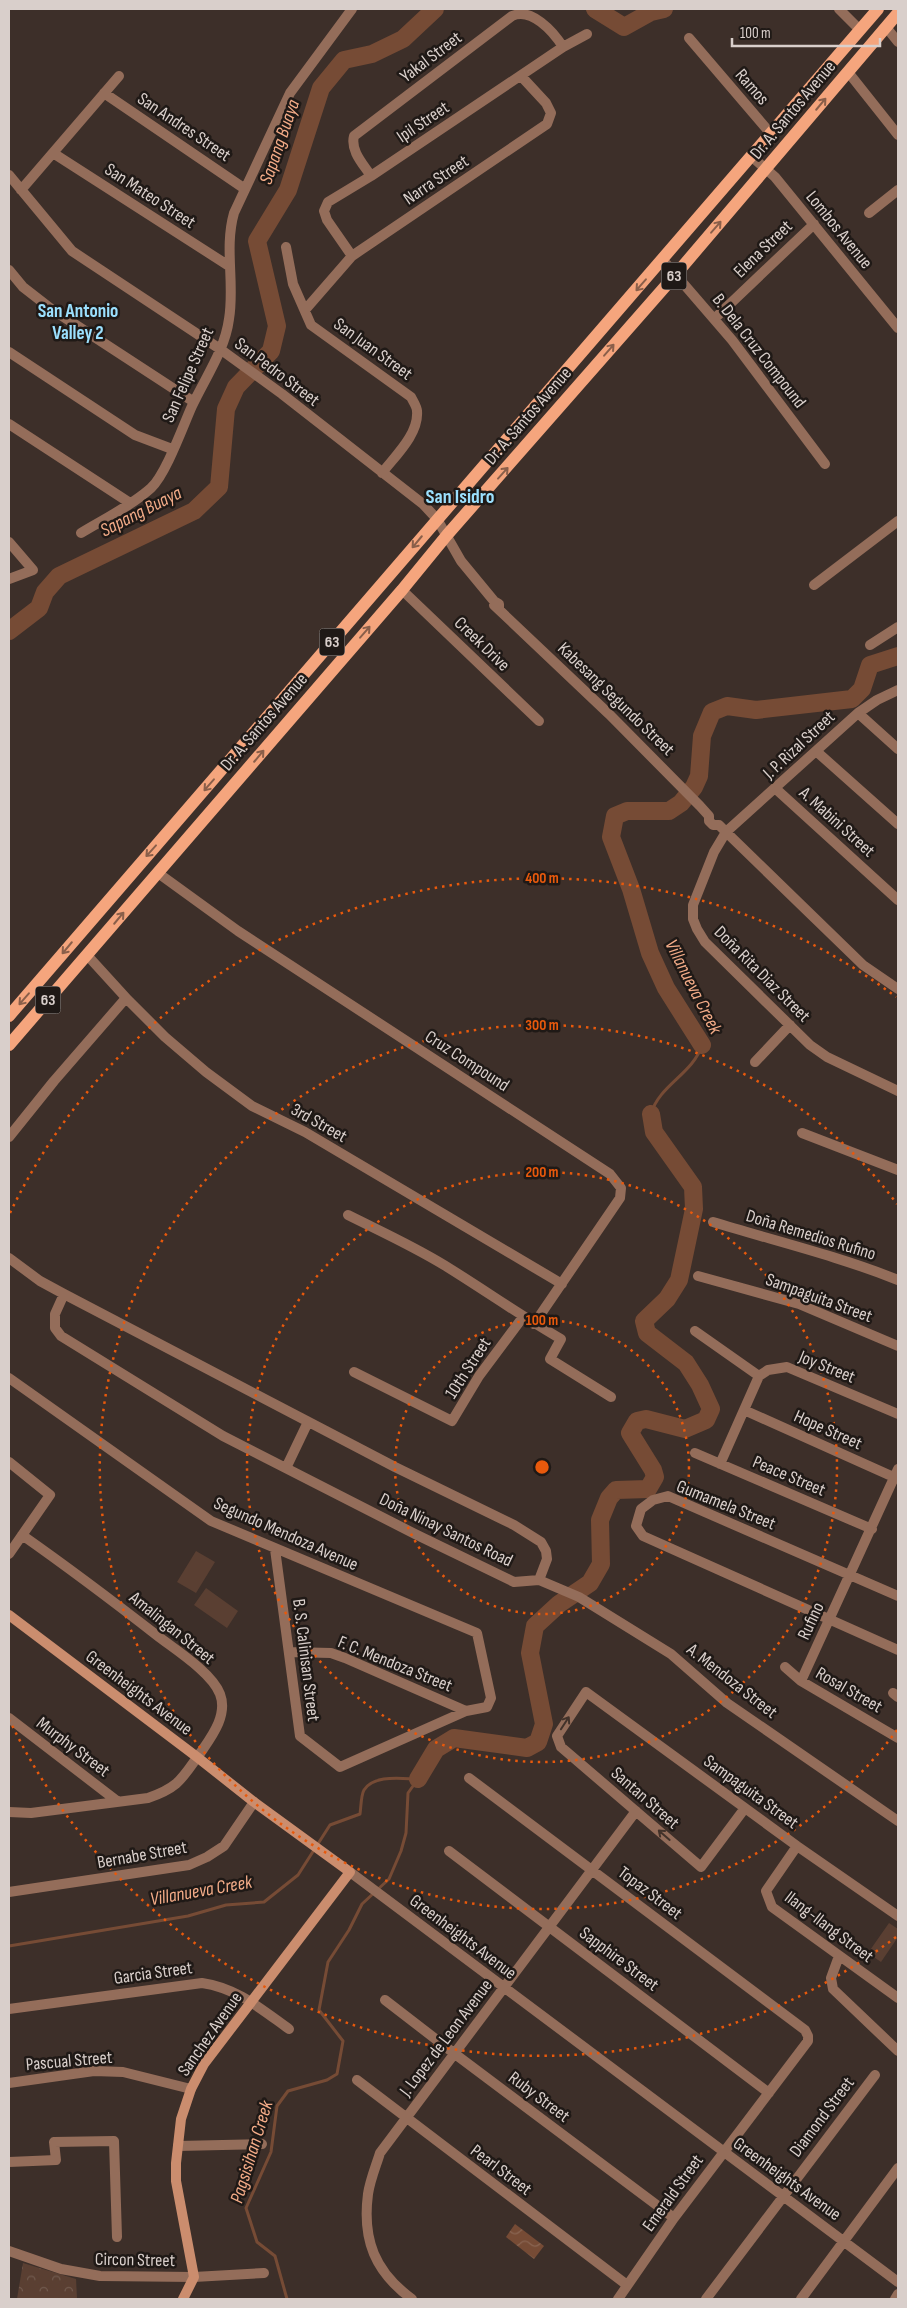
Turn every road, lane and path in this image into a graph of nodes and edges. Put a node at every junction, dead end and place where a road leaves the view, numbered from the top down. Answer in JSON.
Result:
{"nodes":[{"id":1,"x":352,"y":9,"type":"edge"},
{"id":2,"x":839,"y":9,"type":"edge"},
{"id":3,"x":878,"y":9,"type":"edge"},
{"id":4,"x":898,"y":13,"type":"edge"},
{"id":5,"x":886,"y":27,"type":"junction"},
{"id":6,"x":860,"y":30,"type":"junction"},
{"id":7,"x":587,"y":34,"type":"dead end"},
{"id":8,"x":689,"y":38,"type":"dead end"},
{"id":9,"x":898,"y":42,"type":"edge"},
{"id":10,"x":563,"y":47,"type":"junction"},
{"id":11,"x":848,"y":72,"type":"junction"},
{"id":12,"x":119,"y":76,"type":"dead end"},
{"id":13,"x":521,"y":76,"type":"junction"},
{"id":14,"x":104,"y":93,"type":"junction"},
{"id":15,"x":771,"y":134,"type":"junction"},
{"id":16,"x":898,"y":135,"type":"edge"},
{"id":17,"x":53,"y":153,"type":"junction"},
{"id":18,"x":751,"y":156,"type":"junction"},
{"id":19,"x":766,"y":170,"type":"junction"},
{"id":20,"x":9,"y":175,"type":"edge"},
{"id":21,"x":371,"y":176,"type":"junction"},
{"id":22,"x":245,"y":189,"type":"junction"},
{"id":23,"x":21,"y":190,"type":"junction"},
{"id":24,"x":898,"y":190,"type":"edge"},
{"id":25,"x":869,"y":213,"type":"dead end"},
{"id":26,"x":814,"y":224,"type":"junction"},
{"id":27,"x":286,"y":247,"type":"dead end"},
{"id":28,"x":352,"y":256,"type":"junction"},
{"id":29,"x":664,"y":260,"type":"junction"},
{"id":30,"x":230,"y":266,"type":"junction"},
{"id":31,"x":9,"y":270,"type":"edge"},
{"id":32,"x":677,"y":273,"type":"junction"},
{"id":33,"x":305,"y":310,"type":"junction"},
{"id":34,"x":714,"y":319,"type":"junction"},
{"id":35,"x":898,"y":328,"type":"edge"},
{"id":36,"x":220,"y":349,"type":"junction"},
{"id":37,"x":9,"y":352,"type":"edge"},
{"id":38,"x":194,"y":402,"type":"junction"},
{"id":39,"x":9,"y":424,"type":"edge"},
{"id":40,"x":172,"y":449,"type":"junction"},
{"id":41,"x":825,"y":464,"type":"dead end"},
{"id":42,"x":382,"y":472,"type":"junction"},
{"id":43,"x":130,"y":503,"type":"junction"},
{"id":44,"x":437,"y":519,"type":"junction"},
{"id":45,"x":898,"y":521,"type":"edge"},
{"id":46,"x":81,"y":533,"type":"dead end"},
{"id":47,"x":447,"y":535,"type":"junction"},
{"id":48,"x":9,"y":542,"type":"edge"},
{"id":49,"x":9,"y":579,"type":"edge"},
{"id":50,"x":814,"y":585,"type":"dead end"},
{"id":51,"x":402,"y":590,"type":"junction"},
{"id":52,"x":898,"y":627,"type":"edge"},
{"id":53,"x":870,"y":645,"type":"dead end"},
{"id":54,"x":898,"y":690,"type":"edge"},
{"id":55,"x":858,"y":713,"type":"junction"},
{"id":56,"x":539,"y":721,"type":"dead end"},
{"id":57,"x":898,"y":749,"type":"edge"},
{"id":58,"x":816,"y":751,"type":"junction"},
{"id":59,"x":776,"y":789,"type":"junction"},
{"id":60,"x":898,"y":824,"type":"edge"},
{"id":61,"x":723,"y":829,"type":"junction"},
{"id":62,"x":133,"y":871,"type":"junction"},
{"id":63,"x":158,"y":873,"type":"junction"},
{"id":64,"x":147,"y":883,"type":"junction"},
{"id":65,"x":898,"y":900,"type":"edge"},
{"id":66,"x":88,"y":955,"type":"junction"},
{"id":67,"x":898,"y":988,"type":"edge"},
{"id":68,"x":126,"y":998,"type":"junction"},
{"id":69,"x":9,"y":1016,"type":"edge"},
{"id":70,"x":790,"y":1025,"type":"junction"},
{"id":71,"x":9,"y":1045,"type":"edge"},
{"id":72,"x":755,"y":1062,"type":"dead end"},
{"id":73,"x":898,"y":1091,"type":"edge"},
{"id":74,"x":802,"y":1134,"type":"dead end"},
{"id":75,"x":9,"y":1137,"type":"edge"},
{"id":76,"x":898,"y":1170,"type":"edge"},
{"id":77,"x":348,"y":1215,"type":"dead end"},
{"id":78,"x":713,"y":1222,"type":"dead end"},
{"id":79,"x":9,"y":1258,"type":"edge"},
{"id":80,"x":698,"y":1276,"type":"dead end"},
{"id":81,"x":898,"y":1280,"type":"edge"},
{"id":82,"x":562,"y":1284,"type":"junction"},
{"id":83,"x":64,"y":1294,"type":"junction"},
{"id":84,"x":523,"y":1317,"type":"junction"},
{"id":85,"x":534,"y":1324,"type":"junction"},
{"id":86,"x":695,"y":1330,"type":"dead end"},
{"id":87,"x":898,"y":1346,"type":"edge"},
{"id":88,"x":354,"y":1372,"type":"dead end"},
{"id":89,"x":760,"y":1376,"type":"junction"},
{"id":90,"x":9,"y":1378,"type":"edge"},
{"id":91,"x":610,"y":1397,"type":"dead end"},
{"id":92,"x":744,"y":1410,"type":"junction"},
{"id":93,"x":898,"y":1414,"type":"edge"},
{"id":94,"x":308,"y":1422,"type":"junction"},
{"id":95,"x":695,"y":1454,"type":"dead end"},
{"id":96,"x":9,"y":1462,"type":"edge"},
{"id":97,"x":720,"y":1464,"type":"junction"},
{"id":98,"x":286,"y":1468,"type":"junction"},
{"id":99,"x":897,"y":1475,"type":"edge"},
{"id":100,"x":872,"y":1529,"type":"junction"},
{"id":101,"x":22,"y":1535,"type":"junction"},
{"id":102,"x":275,"y":1549,"type":"junction"},
{"id":103,"x":9,"y":1554,"type":"edge"},
{"id":104,"x":849,"y":1574,"type":"junction"},
{"id":105,"x":539,"y":1580,"type":"junction"},
{"id":106,"x":898,"y":1596,"type":"edge"},
{"id":107,"x":9,"y":1615,"type":"edge"},
{"id":108,"x":829,"y":1620,"type":"junction"},
{"id":109,"x":898,"y":1650,"type":"edge"},
{"id":110,"x":289,"y":1652,"type":"junction"},
{"id":111,"x":785,"y":1667,"type":"dead end"},
{"id":112,"x":801,"y":1681,"type":"junction"},
{"id":113,"x":586,"y":1692,"type":"joint"},
{"id":114,"x":488,"y":1708,"type":"joint"},
{"id":115,"x":466,"y":1711,"type":"junction"},
{"id":116,"x":9,"y":1718,"type":"edge"},
{"id":117,"x":898,"y":1738,"type":"edge"},
{"id":118,"x":197,"y":1757,"type":"junction"},
{"id":119,"x":470,"y":1778,"type":"dead end"},
{"id":120,"x":117,"y":1801,"type":"junction"},
{"id":121,"x":254,"y":1802,"type":"junction"},
{"id":122,"x":745,"y":1808,"type":"junction"},
{"id":123,"x":636,"y":1811,"type":"junction"},
{"id":124,"x":9,"y":1812,"type":"edge"},
{"id":125,"x":898,"y":1821,"type":"edge"},
{"id":126,"x":797,"y":1846,"type":"junction"},
{"id":127,"x":449,"y":1851,"type":"dead end"},
{"id":128,"x":592,"y":1870,"type":"junction"},
{"id":129,"x":350,"y":1872,"type":"junction"},
{"id":130,"x":9,"y":1892,"type":"edge"},
{"id":131,"x":898,"y":1916,"type":"edge"},
{"id":132,"x":550,"y":1927,"type":"junction"},
{"id":133,"x":839,"y":1956,"type":"junction"},
{"id":134,"x":504,"y":1988,"type":"junction"},
{"id":135,"x":898,"y":1998,"type":"edge"},
{"id":136,"x":385,"y":2000,"type":"dead end"},
{"id":137,"x":251,"y":2002,"type":"junction"},
{"id":138,"x":9,"y":2009,"type":"edge"},
{"id":139,"x":289,"y":2029,"type":"dead end"},
{"id":140,"x":808,"y":2036,"type":"joint"},
{"id":141,"x":898,"y":2051,"type":"edge"},
{"id":142,"x":455,"y":2054,"type":"junction"},
{"id":143,"x":875,"y":2075,"type":"dead end"},
{"id":144,"x":357,"y":2080,"type":"dead end"},
{"id":145,"x":9,"y":2083,"type":"edge"},
{"id":146,"x":191,"y":2089,"type":"junction"},
{"id":147,"x":770,"y":2093,"type":"junction"},
{"id":148,"x":405,"y":2118,"type":"junction"},
{"id":149,"x":262,"y":2144,"type":"dead end"},
{"id":150,"x":178,"y":2146,"type":"junction"},
{"id":151,"x":723,"y":2152,"type":"junction"},
{"id":152,"x":9,"y":2162,"type":"edge"},
{"id":153,"x":898,"y":2168,"type":"edge"},
{"id":154,"x":783,"y":2196,"type":"junction"},
{"id":155,"x":674,"y":2218,"type":"junction"},
{"id":156,"x":117,"y":2237,"type":"dead end"},
{"id":157,"x":844,"y":2241,"type":"junction"},
{"id":158,"x":9,"y":2251,"type":"edge"},
{"id":159,"x":264,"y":2273,"type":"dead end"},
{"id":160,"x":194,"y":2277,"type":"junction"},
{"id":161,"x":898,"y":2282,"type":"edge"},
{"id":162,"x":627,"y":2285,"type":"junction"},
{"id":163,"x":898,"y":2294,"type":"edge"},
{"id":164,"x":183,"y":2299,"type":"edge"},
{"id":165,"x":412,"y":2299,"type":"edge"},
{"id":166,"x":618,"y":2299,"type":"edge"},
{"id":167,"x":706,"y":2299,"type":"edge"},
{"id":168,"x":801,"y":2299,"type":"edge"},
{"id":169,"x":895,"y":2299,"type":"edge"}],
"edges":[{"from":1,"to":22,"type":"street","name":"San Felipe Street"},
{"from":2,"to":6,"type":"street"},
{"from":3,"to":6,"type":"main road","name":"Dr. A. Santos Avenue","number":"63"},
{"from":4,"to":5,"type":"main road","name":"Dr. A. Santos Avenue","number":"63"},
{"from":5,"to":9,"type":"street"},
{"from":5,"to":11,"type":"main road","name":"Dr. A. Santos Avenue","number":"63"},
{"from":6,"to":15,"type":"main road","name":"Dr. A. Santos Avenue","number":"63"},
{"from":7,"to":10,"type":"street","name":"Ipil Street"},
{"from":8,"to":15,"type":"street","name":"Ramos"},
{"from":10,"to":13,"type":"street","name":"Ipil Street"},
{"from":10,"to":21,"type":"street","name":"Yakal Street"},
{"from":11,"to":16,"type":"street"},
{"from":19,"to":11,"type":"main road","name":"Dr. A. Santos Avenue","number":"63","one_way":true},
{"from":12,"to":14,"type":"street"},
{"from":13,"to":21,"type":"street","name":"Ipil Street"},
{"from":13,"to":28,"type":"street","name":"Narra Street"},
{"from":14,"to":17,"type":"street"},
{"from":14,"to":22,"type":"street","name":"San Andres Street"},
{"from":15,"to":18,"type":"main road","name":"Dr. A. Santos Avenue","number":"63"},
{"from":17,"to":23,"type":"street"},
{"from":17,"to":30,"type":"street","name":"San Mateo Street"},
{"from":18,"to":19,"type":"street","name":"Lombos Avenue"},
{"from":18,"to":29,"type":"main road","name":"Dr. A. Santos Avenue","number":"63"},
{"from":19,"to":26,"type":"street","name":"Lombos Avenue"},
{"from":32,"to":19,"type":"main road","name":"Dr. A. Santos Avenue","number":"63","one_way":true},
{"from":20,"to":23,"type":"street","name":"San Pedro Street"},
{"from":21,"to":28,"type":"street","name":"Ipil Street"},
{"from":22,"to":30,"type":"street","name":"San Felipe Street"},
{"from":23,"to":36,"type":"street","name":"San Pedro Street"},
{"from":24,"to":25,"type":"street"},
{"from":26,"to":34,"type":"street","name":"Elena Street"},
{"from":26,"to":35,"type":"street","name":"Lombos Avenue"},
{"from":27,"to":33,"type":"street","name":"San Juan Street"},
{"from":28,"to":33,"type":"street","name":"Narra Street"},
{"from":29,"to":32,"type":"street","name":"B. Dela Cruz Compound"},
{"from":29,"to":44,"type":"main road","name":"Dr. A. Santos Avenue","number":"63","one_way":true},
{"from":30,"to":36,"type":"street","name":"San Felipe Street"},
{"from":31,"to":38,"type":"street"},
{"from":32,"to":34,"type":"street","name":"B. Dela Cruz Compound"},
{"from":47,"to":32,"type":"main road","name":"Dr. A. Santos Avenue","number":"63","one_way":true},
{"from":33,"to":42,"type":"street","name":"San Juan Street"},
{"from":34,"to":41,"type":"street","name":"B. Dela Cruz Compound"},
{"from":36,"to":38,"type":"street","name":"San Felipe Street"},
{"from":36,"to":42,"type":"street","name":"San Pedro Street"},
{"from":37,"to":40,"type":"street"},
{"from":38,"to":40,"type":"street","name":"San Felipe Street"},
{"from":39,"to":43,"type":"street"},
{"from":40,"to":43,"type":"street","name":"San Felipe Street"},
{"from":42,"to":44,"type":"street","name":"San Pedro Street"},
{"from":43,"to":46,"type":"street","name":"San Felipe Street"},
{"from":44,"to":47,"type":"street","name":"Kabesang Segundo Street"},
{"from":44,"to":62,"type":"main road","name":"Dr. A. Santos Avenue","number":"63","one_way":true},
{"from":45,"to":50,"type":"street"},
{"from":47,"to":51,"type":"main road","name":"Dr. A. Santos Avenue","number":"63"},
{"from":47,"to":61,"type":"street","name":"Kabesang Segundo Street"},
{"from":48,"to":49,"type":"street"},
{"from":51,"to":56,"type":"street","name":"Creek Drive"},
{"from":63,"to":51,"type":"main road","name":"Dr. A. Santos Avenue","number":"63","one_way":true},
{"from":52,"to":53,"type":"street"},
{"from":54,"to":55,"type":"street","name":"J. P. Rizal Street"},
{"from":55,"to":57,"type":"street"},
{"from":55,"to":58,"type":"street","name":"J. P. Rizal Street"},
{"from":58,"to":59,"type":"street","name":"J. P. Rizal Street"},
{"from":58,"to":60,"type":"street"},
{"from":59,"to":61,"type":"street","name":"J. P. Rizal Street"},
{"from":59,"to":65,"type":"street","name":"A. Mabini Street"},
{"from":61,"to":67,"type":"street","name":"Kabesang Segundo Street"},
{"from":61,"to":70,"type":"street","name":"Doña Rita Diaz Street"},
{"from":62,"to":64,"type":"main road"},
{"from":62,"to":69,"type":"main road","name":"Dr. A. Santos Avenue","number":"63","one_way":true},
{"from":63,"to":64,"type":"main road","name":"Dr. A. Santos Avenue","number":"63"},
{"from":63,"to":82,"type":"street","name":"Cruz Compound"},
{"from":66,"to":64,"type":"main road","name":"Dr. A. Santos Avenue","number":"63","one_way":true},
{"from":66,"to":68,"type":"street","name":"3rd Street"},
{"from":66,"to":71,"type":"main road","name":"Dr. A. Santos Avenue","number":"63"},
{"from":68,"to":75,"type":"street"},
{"from":68,"to":82,"type":"street","name":"3rd Street"},
{"from":70,"to":72,"type":"street"},
{"from":70,"to":73,"type":"street","name":"Doña Rita Diaz Street"},
{"from":74,"to":76,"type":"street"},
{"from":77,"to":84,"type":"street"},
{"from":78,"to":81,"type":"street","name":"Doña Remedios Rufino"},
{"from":79,"to":83,"type":"street","name":"Doña Ninay Santos Road"},
{"from":80,"to":87,"type":"street","name":"Sampaguita Street"},
{"from":82,"to":85,"type":"street","name":"Cruz Compound"},
{"from":83,"to":94,"type":"street","name":"Doña Ninay Santos Road"},
{"from":83,"to":98,"type":"street","name":"Doña Ninay Santos Road"},
{"from":84,"to":85,"type":"street"},
{"from":84,"to":88,"type":"street","name":"10th Street"},
{"from":85,"to":91,"type":"street"},
{"from":86,"to":89,"type":"street"},
{"from":89,"to":92,"type":"street"},
{"from":89,"to":93,"type":"street","name":"Joy Street"},
{"from":90,"to":102,"type":"street","name":"Segundo Mendoza Avenue"},
{"from":92,"to":97,"type":"street"},
{"from":92,"to":99,"type":"street","name":"Hope Street"},
{"from":94,"to":98,"type":"street"},
{"from":94,"to":105,"type":"street","name":"Doña Ninay Santos Road"},
{"from":95,"to":97,"type":"street","name":"Peace Street"},
{"from":96,"to":101,"type":"street"},
{"from":97,"to":100,"type":"street","name":"Peace Street"},
{"from":98,"to":105,"type":"street","name":"Doña Ninay Santos Road"},
{"from":99,"to":100,"type":"street","name":"Rufino"},
{"from":100,"to":104,"type":"street","name":"Rufino"},
{"from":101,"to":103,"type":"street"},
{"from":101,"to":118,"type":"street","name":"Amalingan Street"},
{"from":102,"to":110,"type":"street","name":"B. S. Calinisan Street"},
{"from":102,"to":114,"type":"street","name":"Segundo Mendoza Avenue"},
{"from":104,"to":106,"type":"street"},
{"from":104,"to":108,"type":"street","name":"Rufino"},
{"from":104,"to":108,"type":"street","name":"Gumamela Street"},
{"from":105,"to":125,"type":"street","name":"A. Mendoza Street"},
{"from":107,"to":118,"type":"street","name":"Greenheights Avenue"},
{"from":108,"to":109,"type":"street"},
{"from":108,"to":112,"type":"street","name":"Rufino"},
{"from":110,"to":115,"type":"street","name":"F. C. Mendoza Street"},
{"from":110,"to":115,"type":"street","name":"B. S. Calinisan Street"},
{"from":111,"to":112,"type":"street","name":"Rosal Street"},
{"from":112,"to":117,"type":"street","name":"Rosal Street"},
{"from":113,"to":122,"type":"street","name":"Sampaguita Street"},
{"from":123,"to":113,"type":"street","name":"Santan Street","one_way":true},
{"from":114,"to":115,"type":"street","name":"F. C. Mendoza Street"},
{"from":116,"to":120,"type":"street","name":"Murphy Street"},
{"from":118,"to":120,"type":"street","name":"Amalingan Street"},
{"from":118,"to":121,"type":"street","name":"Greenheights Avenue"},
{"from":119,"to":128,"type":"street","name":"Topaz Street"},
{"from":120,"to":124,"type":"street","name":"Amalingan Street"},
{"from":121,"to":129,"type":"street","name":"Greenheights Avenue"},
{"from":121,"to":130,"type":"street","name":"Bernabe Street"},
{"from":122,"to":123,"type":"street","name":"Santan Street","one_way":true},
{"from":122,"to":126,"type":"street","name":"Sampaguita Street"},
{"from":123,"to":128,"type":"street","name":"J. Lopez de Leon Avenue"},
{"from":126,"to":131,"type":"street","name":"Sampaguita Street"},
{"from":126,"to":133,"type":"street","name":"Ilang-Ilang Street"},
{"from":127,"to":132,"type":"street","name":"Sapphire Street"},
{"from":128,"to":132,"type":"street","name":"J. Lopez de Leon Avenue"},
{"from":128,"to":140,"type":"street","name":"Topaz Street"},
{"from":129,"to":134,"type":"street","name":"Greenheights Avenue"},
{"from":129,"to":137,"type":"street","name":"Sanchez Avenue"},
{"from":132,"to":134,"type":"street","name":"J. Lopez de Leon Avenue"},
{"from":132,"to":147,"type":"street","name":"Sapphire Street"},
{"from":133,"to":135,"type":"street","name":"Ilang-Ilang Street"},
{"from":133,"to":141,"type":"street"},
{"from":134,"to":142,"type":"street","name":"J. Lopez de Leon Avenue"},
{"from":134,"to":151,"type":"street","name":"Greenheights Avenue"},
{"from":136,"to":142,"type":"street","name":"Ruby Street"},
{"from":137,"to":138,"type":"street","name":"Garcia Street"},
{"from":137,"to":139,"type":"street","name":"Garcia Street"},
{"from":137,"to":146,"type":"street","name":"Sanchez Avenue"},
{"from":140,"to":147,"type":"street","name":"Emerald Street"},
{"from":142,"to":148,"type":"street","name":"J. Lopez de Leon Avenue"},
{"from":142,"to":155,"type":"street","name":"Ruby Street"},
{"from":143,"to":154,"type":"street","name":"Diamond Street"},
{"from":144,"to":148,"type":"street","name":"Pearl Street"},
{"from":145,"to":146,"type":"street","name":"Pascual Street"},
{"from":146,"to":150,"type":"street","name":"Sanchez Avenue"},
{"from":147,"to":151,"type":"street","name":"Emerald Street"},
{"from":148,"to":162,"type":"street","name":"Pearl Street"},
{"from":148,"to":165,"type":"street","name":"J. Lopez de Leon Avenue"},
{"from":149,"to":150,"type":"street"},
{"from":150,"to":160,"type":"street","name":"Sanchez Avenue"},
{"from":151,"to":154,"type":"street","name":"Greenheights Avenue"},
{"from":151,"to":155,"type":"street","name":"Emerald Street"},
{"from":152,"to":156,"type":"street"},
{"from":153,"to":157,"type":"street"},
{"from":154,"to":157,"type":"street","name":"Greenheights Avenue"},
{"from":154,"to":167,"type":"street","name":"Diamond Street"},
{"from":155,"to":162,"type":"street","name":"Emerald Street"},
{"from":157,"to":161,"type":"street","name":"Greenheights Avenue"},
{"from":157,"to":168,"type":"street"},
{"from":158,"to":160,"type":"street","name":"Circon Street"},
{"from":159,"to":160,"type":"street","name":"Circon Street"},
{"from":160,"to":164,"type":"street"},
{"from":162,"to":166,"type":"street","name":"Emerald Street"},
{"from":163,"to":169,"type":"street"}]}
